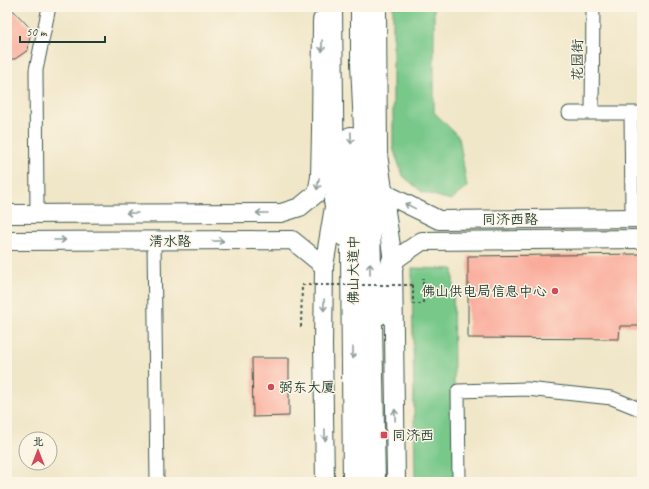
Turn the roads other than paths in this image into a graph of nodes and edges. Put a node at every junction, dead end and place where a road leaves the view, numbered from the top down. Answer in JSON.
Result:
{"nodes":[{"id":1,"x":49,"y":7,"type":"edge"},
{"id":2,"x":322,"y":7,"type":"edge"},
{"id":3,"x":333,"y":7,"type":"edge"},
{"id":4,"x":348,"y":7,"type":"edge"},
{"id":5,"x":362,"y":7,"type":"edge"},
{"id":6,"x":377,"y":7,"type":"edge"},
{"id":7,"x":386,"y":7,"type":"edge"},
{"id":8,"x":593,"y":7,"type":"edge"},
{"id":9,"x":356,"y":63,"type":"junction"},
{"id":10,"x":378,"y":95,"type":"junction"},
{"id":11,"x":569,"y":113,"type":"dead end"},
{"id":12,"x":592,"y":113,"type":"junction"},
{"id":13,"x":637,"y":113,"type":"edge"},
{"id":14,"x":321,"y":132,"type":"junction"},
{"id":15,"x":335,"y":172,"type":"junction"},
{"id":16,"x":384,"y":193,"type":"junction"},
{"id":17,"x":335,"y":201,"type":"junction"},
{"id":18,"x":639,"y":211,"type":"edge"},
{"id":19,"x":37,"y":213,"type":"junction"},
{"id":20,"x":154,"y":213,"type":"junction"},
{"id":21,"x":7,"y":214,"type":"edge"},
{"id":22,"x":642,"y":239,"type":"edge"},
{"id":23,"x":7,"y":240,"type":"edge"},
{"id":24,"x":37,"y":240,"type":"junction"},
{"id":25,"x":587,"y":240,"type":"junction"},
{"id":26,"x":154,"y":241,"type":"junction"},
{"id":27,"x":435,"y":241,"type":"junction"},
{"id":28,"x":569,"y":248,"type":"junction"},
{"id":29,"x":606,"y":248,"type":"junction"},
{"id":30,"x":642,"y":248,"type":"edge"},
{"id":31,"x":393,"y":261,"type":"junction"},
{"id":32,"x":324,"y":266,"type":"junction"},
{"id":33,"x":353,"y":272,"type":"junction"},
{"id":34,"x":372,"y":336,"type":"junction"},
{"id":35,"x":642,"y":410,"type":"edge"},
{"id":36,"x":157,"y":482,"type":"edge"},
{"id":37,"x":325,"y":482,"type":"edge"},
{"id":38,"x":354,"y":482,"type":"edge"},
{"id":39,"x":374,"y":482,"type":"edge"},
{"id":40,"x":396,"y":482,"type":"edge"},
{"id":41,"x":459,"y":482,"type":"edge"}],
"edges":[{"from":1,"to":19,"type":"street"},
{"from":2,"to":14,"type":"main road","one_way":true},
{"from":3,"to":9,"type":"main road"},
{"from":4,"to":9,"type":"highway"},
{"from":5,"to":9,"type":"highway"},
{"from":6,"to":9,"type":"main road"},
{"from":7,"to":10,"type":"main road"},
{"from":8,"to":12,"type":"street","name":"花园街"},
{"from":9,"to":10,"type":"main road"},
{"from":9,"to":15,"type":"main road"},
{"from":9,"to":33,"type":"highway","name":"佛山大道中","one_way":true},
{"from":34,"to":9,"type":"highway","name":"佛山大道中","one_way":true},
{"from":10,"to":16,"type":"main road"},
{"from":11,"to":12,"type":"street"},
{"from":12,"to":13,"type":"street"},
{"from":13,"to":18,"type":"street"},
{"from":14,"to":15,"type":"main road"},
{"from":14,"to":20,"type":"main road","one_way":true},
{"from":15,"to":17,"type":"main road"},
{"from":18,"to":16,"type":"main road","name":"同济西路","one_way":true},
{"from":16,"to":31,"type":"main road"},
{"from":17,"to":32,"type":"main road"},
{"from":17,"to":33,"type":"highway"},
{"from":20,"to":19,"type":"main road","one_way":true},
{"from":19,"to":21,"type":"main road"},
{"from":19,"to":24,"type":"main road"},
{"from":20,"to":26,"type":"main road"},
{"from":22,"to":25,"type":"main road","name":"同济西路"},
{"from":23,"to":24,"type":"main road","name":"清水路"},
{"from":24,"to":26,"type":"main road","name":"清水路","one_way":true},
{"from":25,"to":27,"type":"main road","name":"同济西路"},
{"from":25,"to":28,"type":"main road"},
{"from":25,"to":29,"type":"main road"},
{"from":26,"to":32,"type":"main road","name":"清水路","one_way":true},
{"from":26,"to":36,"type":"street"},
{"from":27,"to":28,"type":"main road"},
{"from":27,"to":31,"type":"main road","name":"同济西路"},
{"from":28,"to":29,"type":"main road"},
{"from":29,"to":30,"type":"main road"},
{"from":31,"to":34,"type":"highway"},
{"from":40,"to":31,"type":"main road","one_way":true},
{"from":32,"to":37,"type":"main road","one_way":true},
{"from":33,"to":38,"type":"highway","name":"佛山大道中","one_way":true},
{"from":34,"to":39,"type":"highway","name":"佛山大道中"},
{"from":35,"to":41,"type":"street"}]}
